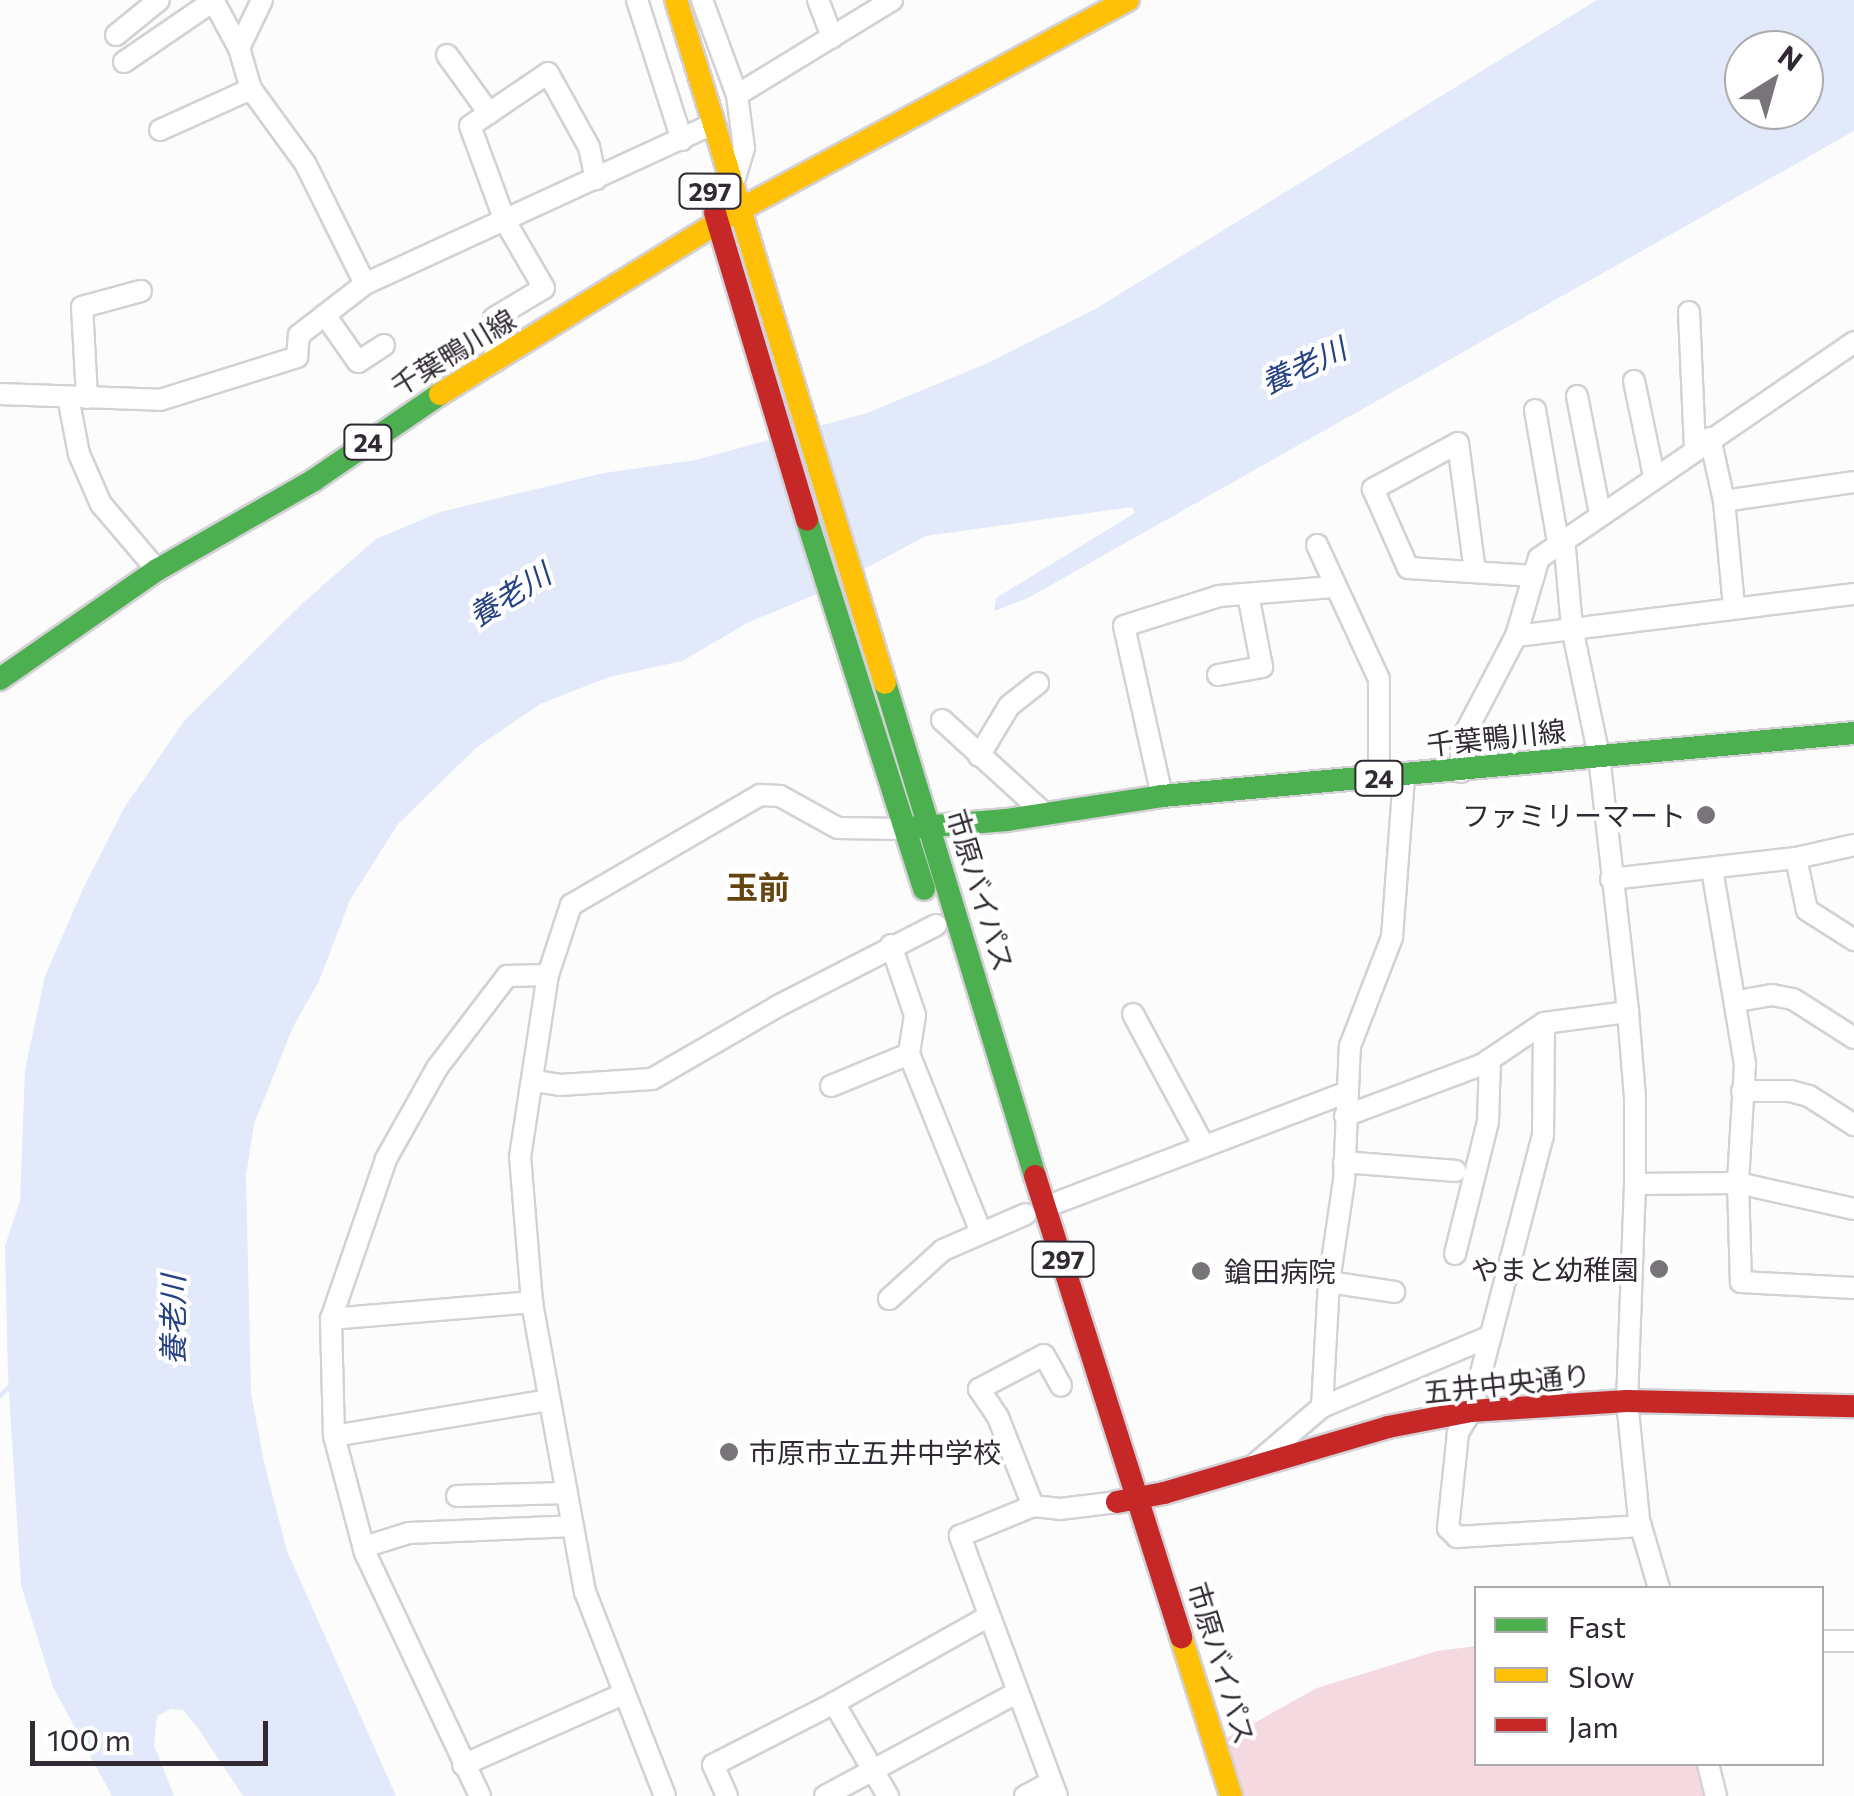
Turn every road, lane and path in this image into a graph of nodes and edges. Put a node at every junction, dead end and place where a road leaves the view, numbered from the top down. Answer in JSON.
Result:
{"nodes":[{"id":1,"x":159,"y":0,"type":"edge"},
{"id":2,"x":213,"y":0,"type":"edge"},
{"id":3,"x":262,"y":0,"type":"edge"},
{"id":4,"x":637,"y":0,"type":"edge"},
{"id":5,"x":656,"y":0,"type":"edge"},
{"id":6,"x":676,"y":0,"type":"edge"},
{"id":7,"x":702,"y":0,"type":"edge"},
{"id":8,"x":818,"y":0,"type":"edge"},
{"id":9,"x":892,"y":0,"type":"edge"},
{"id":10,"x":1128,"y":0,"type":"edge"},
{"id":11,"x":116,"y":35,"type":"dead end"},
{"id":12,"x":832,"y":37,"type":"junction"},
{"id":13,"x":239,"y":48,"type":"junction"},
{"id":14,"x":447,"y":55,"type":"dead end"},
{"id":15,"x":124,"y":62,"type":"dead end"},
{"id":16,"x":251,"y":89,"type":"junction"},
{"id":17,"x":737,"y":95,"type":"junction"},
{"id":18,"x":489,"y":113,"type":"junction"},
{"id":19,"x":160,"y":130,"type":"dead end"},
{"id":20,"x":698,"y":132,"type":"junction"},
{"id":21,"x":596,"y":179,"type":"junction"},
{"id":22,"x":730,"y":206,"type":"junction"},
{"id":23,"x":505,"y":221,"type":"junction"},
{"id":24,"x":365,"y":284,"type":"junction"},
{"id":25,"x":141,"y":291,"type":"dead end"},
{"id":26,"x":1689,"y":312,"type":"dead end"},
{"id":27,"x":326,"y":316,"type":"junction"},
{"id":28,"x":1854,"y":342,"type":"edge"},
{"id":29,"x":384,"y":345,"type":"dead end"},
{"id":30,"x":496,"y":361,"type":"junction"},
{"id":31,"x":1634,"y":381,"type":"dead end"},
{"id":32,"x":0,"y":394,"type":"edge"},
{"id":33,"x":1577,"y":396,"type":"dead end"},
{"id":34,"x":78,"y":397,"type":"junction"},
{"id":35,"x":1535,"y":410,"type":"dead end"},
{"id":36,"x":1703,"y":444,"type":"junction"},
{"id":37,"x":1654,"y":476,"type":"junction"},
{"id":38,"x":1854,"y":482,"type":"edge"},
{"id":39,"x":1724,"y":501,"type":"junction"},
{"id":40,"x":1600,"y":514,"type":"junction"},
{"id":41,"x":1561,"y":540,"type":"junction"},
{"id":42,"x":1317,"y":545,"type":"dead end"},
{"id":43,"x":156,"y":570,"type":"junction"},
{"id":44,"x":1475,"y":572,"type":"junction"},
{"id":45,"x":1534,"y":576,"type":"junction"},
{"id":46,"x":1334,"y":587,"type":"junction"},
{"id":47,"x":1248,"y":594,"type":"junction"},
{"id":48,"x":1853,"y":600,"type":"edge"},
{"id":49,"x":1734,"y":607,"type":"junction"},
{"id":50,"x":1572,"y":628,"type":"junction"},
{"id":51,"x":1516,"y":636,"type":"junction"},
{"id":52,"x":1218,"y":674,"type":"dead end"},
{"id":53,"x":0,"y":679,"type":"edge"},
{"id":54,"x":1038,"y":682,"type":"dead end"},
{"id":55,"x":942,"y":720,"type":"dead end"},
{"id":56,"x":1854,"y":732,"type":"edge"},
{"id":57,"x":979,"y":756,"type":"junction"},
{"id":58,"x":1599,"y":756,"type":"junction"},
{"id":59,"x":1461,"y":772,"type":"junction"},
{"id":60,"x":1404,"y":776,"type":"junction"},
{"id":61,"x":1379,"y":778,"type":"junction"},
{"id":62,"x":1162,"y":796,"type":"junction"},
{"id":63,"x":1044,"y":813,"type":"junction"},
{"id":64,"x":930,"y":825,"type":"junction"},
{"id":65,"x":905,"y":829,"type":"junction"},
{"id":66,"x":1854,"y":845,"type":"edge"},
{"id":67,"x":1796,"y":858,"type":"junction"},
{"id":68,"x":1712,"y":869,"type":"junction"},
{"id":69,"x":1611,"y":879,"type":"junction"},
{"id":70,"x":936,"y":925,"type":"junction"},
{"id":71,"x":1854,"y":940,"type":"edge"},
{"id":72,"x":891,"y":946,"type":"junction"},
{"id":73,"x":548,"y":975,"type":"junction"},
{"id":74,"x":1738,"y":1000,"type":"junction"},
{"id":75,"x":1628,"y":1012,"type":"junction"},
{"id":76,"x":1133,"y":1014,"type":"dead end"},
{"id":77,"x":1544,"y":1023,"type":"junction"},
{"id":78,"x":1854,"y":1038,"type":"edge"},
{"id":79,"x":910,"y":1054,"type":"junction"},
{"id":80,"x":1490,"y":1059,"type":"junction"},
{"id":81,"x":535,"y":1081,"type":"junction"},
{"id":82,"x":831,"y":1086,"type":"dead end"},
{"id":83,"x":1742,"y":1091,"type":"junction"},
{"id":84,"x":1346,"y":1092,"type":"junction"},
{"id":85,"x":1345,"y":1116,"type":"junction"},
{"id":86,"x":1854,"y":1125,"type":"edge"},
{"id":87,"x":1204,"y":1146,"type":"junction"},
{"id":88,"x":1344,"y":1162,"type":"junction"},
{"id":89,"x":1456,"y":1171,"type":"dead end"},
{"id":90,"x":1635,"y":1184,"type":"junction"},
{"id":91,"x":1738,"y":1184,"type":"junction"},
{"id":92,"x":1854,"y":1209,"type":"edge"},
{"id":93,"x":1036,"y":1211,"type":"junction"},
{"id":94,"x":981,"y":1232,"type":"junction"},
{"id":95,"x":1454,"y":1254,"type":"dead end"},
{"id":96,"x":1328,"y":1282,"type":"junction"},
{"id":97,"x":1854,"y":1288,"type":"edge"},
{"id":98,"x":1394,"y":1292,"type":"dead end"},
{"id":99,"x":889,"y":1298,"type":"dead end"},
{"id":100,"x":532,"y":1302,"type":"junction"},
{"id":101,"x":331,"y":1319,"type":"junction"},
{"id":102,"x":1491,"y":1336,"type":"junction"},
{"id":103,"x":1061,"y":1386,"type":"dead end"},
{"id":104,"x":549,"y":1400,"type":"junction"},
{"id":105,"x":1627,"y":1402,"type":"junction"},
{"id":106,"x":1854,"y":1406,"type":"edge"},
{"id":107,"x":1322,"y":1407,"type":"junction"},
{"id":108,"x":1471,"y":1411,"type":"junction"},
{"id":109,"x":334,"y":1436,"type":"junction"},
{"id":110,"x":1252,"y":1466,"type":"junction"},
{"id":111,"x":566,"y":1493,"type":"junction"},
{"id":112,"x":457,"y":1496,"type":"dead end"},
{"id":113,"x":1129,"y":1500,"type":"junction"},
{"id":114,"x":1033,"y":1506,"type":"junction"},
{"id":115,"x":573,"y":1526,"type":"junction"},
{"id":116,"x":1641,"y":1526,"type":"junction"},
{"id":117,"x":364,"y":1548,"type":"junction"},
{"id":118,"x":1658,"y":1586,"type":"edge"},
{"id":119,"x":987,"y":1616,"type":"junction"},
{"id":120,"x":1824,"y":1640,"type":"edge"},
{"id":121,"x":1854,"y":1641,"type":"edge"},
{"id":122,"x":1016,"y":1693,"type":"junction"},
{"id":123,"x":623,"y":1694,"type":"junction"},
{"id":124,"x":834,"y":1703,"type":"junction"},
{"id":125,"x":464,"y":1765,"type":"junction"},
{"id":126,"x":1708,"y":1766,"type":"edge"},
{"id":127,"x":874,"y":1772,"type":"junction"},
{"id":128,"x":1054,"y":1789,"type":"edge"},
{"id":129,"x":480,"y":1796,"type":"edge"},
{"id":130,"x":665,"y":1796,"type":"edge"},
{"id":131,"x":727,"y":1796,"type":"edge"},
{"id":132,"x":825,"y":1796,"type":"edge"},
{"id":133,"x":888,"y":1796,"type":"edge"},
{"id":134,"x":1025,"y":1796,"type":"edge"},
{"id":135,"x":1206,"y":1796,"type":"edge"},
{"id":136,"x":1232,"y":1796,"type":"edge"},
{"id":137,"x":1716,"y":1796,"type":"edge"}],
"edges":[{"from":1,"to":11,"type":"street"},
{"from":2,"to":13,"type":"street"},
{"from":2,"to":15,"type":"street"},
{"from":3,"to":13,"type":"street"},
{"from":4,"to":20,"type":"street"},
{"from":5,"to":20,"type":"main road","name":"市原バイパス","number":"297"},
{"from":6,"to":20,"type":"main road","name":"市原バイパス","number":"297"},
{"from":7,"to":17,"type":"street"},
{"from":8,"to":12,"type":"street"},
{"from":9,"to":12,"type":"street"},
{"from":10,"to":22,"type":"main road","name":"千葉鴨川線"},
{"from":12,"to":17,"type":"street"},
{"from":13,"to":16,"type":"street"},
{"from":14,"to":18,"type":"street"},
{"from":16,"to":19,"type":"street"},
{"from":16,"to":24,"type":"street"},
{"from":17,"to":22,"type":"street"},
{"from":18,"to":21,"type":"street"},
{"from":18,"to":23,"type":"street"},
{"from":20,"to":21,"type":"street"},
{"from":20,"to":22,"type":"main road","name":"市原バイパス","number":"297"},
{"from":20,"to":22,"type":"main road","name":"市原バイパス","number":"297"},
{"from":21,"to":23,"type":"street"},
{"from":22,"to":30,"type":"main road","name":"千葉鴨川線","number":"24"},
{"from":22,"to":64,"type":"main road","name":"市原バイパス","number":"297"},
{"from":22,"to":65,"type":"main road","name":"市原バイパス","number":"297"},
{"from":23,"to":24,"type":"street"},
{"from":23,"to":30,"type":"street"},
{"from":24,"to":27,"type":"street"},
{"from":25,"to":34,"type":"street"},
{"from":26,"to":36,"type":"street"},
{"from":27,"to":29,"type":"street"},
{"from":27,"to":34,"type":"street"},
{"from":28,"to":36,"type":"street"},
{"from":30,"to":43,"type":"main road","name":"千葉鴨川線","number":"24"},
{"from":31,"to":37,"type":"street"},
{"from":32,"to":34,"type":"street"},
{"from":33,"to":40,"type":"street"},
{"from":34,"to":43,"type":"street"},
{"from":35,"to":41,"type":"street"},
{"from":36,"to":37,"type":"street"},
{"from":36,"to":39,"type":"street"},
{"from":37,"to":40,"type":"street"},
{"from":38,"to":39,"type":"street"},
{"from":39,"to":49,"type":"street"},
{"from":40,"to":41,"type":"street"},
{"from":41,"to":45,"type":"street"},
{"from":41,"to":50,"type":"street"},
{"from":42,"to":46,"type":"street"},
{"from":43,"to":53,"type":"main road","name":"千葉鴨川線","number":"24"},
{"from":44,"to":44,"type":"street"},
{"from":44,"to":45,"type":"street"},
{"from":45,"to":51,"type":"street"},
{"from":46,"to":47,"type":"street"},
{"from":46,"to":61,"type":"street"},
{"from":47,"to":52,"type":"street"},
{"from":47,"to":62,"type":"street"},
{"from":48,"to":49,"type":"street"},
{"from":49,"to":50,"type":"street"},
{"from":50,"to":51,"type":"street"},
{"from":50,"to":58,"type":"street"},
{"from":51,"to":59,"type":"street"},
{"from":54,"to":57,"type":"street"},
{"from":55,"to":57,"type":"street"},
{"from":56,"to":58,"type":"main road","name":"千葉鴨川線","number":"24"},
{"from":57,"to":63,"type":"street"},
{"from":58,"to":59,"type":"main road","name":"千葉鴨川線","number":"24"},
{"from":58,"to":69,"type":"street"},
{"from":59,"to":60,"type":"main road","name":"千葉鴨川線","number":"24"},
{"from":60,"to":61,"type":"main road","name":"千葉鴨川線","number":"24"},
{"from":60,"to":84,"type":"street"},
{"from":61,"to":62,"type":"main road","name":"千葉鴨川線","number":"24"},
{"from":62,"to":63,"type":"main road","name":"千葉鴨川線","number":"24"},
{"from":63,"to":64,"type":"main road","name":"千葉鴨川線","number":"24"},
{"from":64,"to":65,"type":"main road","name":"千葉鴨川線","number":"24"},
{"from":64,"to":93,"type":"main road","name":"市原バイパス","number":"297"},
{"from":65,"to":70,"type":"main road","name":"市原バイパス","number":"297"},
{"from":65,"to":73,"type":"street"},
{"from":66,"to":67,"type":"street"},
{"from":67,"to":68,"type":"street"},
{"from":67,"to":71,"type":"street"},
{"from":68,"to":69,"type":"street"},
{"from":68,"to":74,"type":"street"},
{"from":69,"to":75,"type":"street"},
{"from":70,"to":72,"type":"street"},
{"from":70,"to":93,"type":"main road","name":"市原バイパス","number":"297"},
{"from":72,"to":79,"type":"street"},
{"from":72,"to":81,"type":"street"},
{"from":73,"to":81,"type":"street"},
{"from":73,"to":101,"type":"street"},
{"from":74,"to":78,"type":"street"},
{"from":74,"to":83,"type":"street"},
{"from":75,"to":77,"type":"street"},
{"from":75,"to":90,"type":"street"},
{"from":76,"to":87,"type":"street"},
{"from":77,"to":80,"type":"street"},
{"from":77,"to":102,"type":"street"},
{"from":79,"to":82,"type":"street"},
{"from":79,"to":94,"type":"street"},
{"from":80,"to":85,"type":"street"},
{"from":80,"to":95,"type":"street"},
{"from":81,"to":100,"type":"street"},
{"from":83,"to":86,"type":"street"},
{"from":83,"to":91,"type":"street"},
{"from":84,"to":85,"type":"street"},
{"from":84,"to":87,"type":"street"},
{"from":85,"to":88,"type":"street"},
{"from":87,"to":93,"type":"street"},
{"from":88,"to":89,"type":"street"},
{"from":88,"to":96,"type":"street"},
{"from":90,"to":91,"type":"street"},
{"from":90,"to":105,"type":"street"},
{"from":91,"to":92,"type":"street"},
{"from":91,"to":97,"type":"street"},
{"from":93,"to":94,"type":"street"},
{"from":93,"to":113,"type":"main road","name":"市原バイパス","number":"297"},
{"from":94,"to":99,"type":"street"},
{"from":96,"to":98,"type":"street"},
{"from":96,"to":107,"type":"street"},
{"from":100,"to":101,"type":"street"},
{"from":100,"to":104,"type":"street"},
{"from":101,"to":109,"type":"street"},
{"from":102,"to":107,"type":"street"},
{"from":102,"to":108,"type":"street"},
{"from":103,"to":114,"type":"street"},
{"from":104,"to":109,"type":"street"},
{"from":104,"to":111,"type":"street"},
{"from":105,"to":106,"type":"main road","name":"五井中央通り"},
{"from":105,"to":108,"type":"main road","name":"五井中央通り"},
{"from":105,"to":116,"type":"street"},
{"from":107,"to":110,"type":"street"},
{"from":108,"to":110,"type":"main road","name":"五井中央通り"},
{"from":108,"to":116,"type":"street"},
{"from":109,"to":117,"type":"street"},
{"from":110,"to":113,"type":"main road","name":"五井中央通り"},
{"from":111,"to":112,"type":"street"},
{"from":111,"to":115,"type":"street"},
{"from":113,"to":114,"type":"street"},
{"from":113,"to":135,"type":"main road","name":"市原バイパス","number":"297"},
{"from":113,"to":136,"type":"main road","name":"市原バイパス","number":"297"},
{"from":114,"to":119,"type":"street"},
{"from":115,"to":117,"type":"street"},
{"from":115,"to":123,"type":"street"},
{"from":116,"to":118,"type":"street"},
{"from":117,"to":125,"type":"street"},
{"from":119,"to":122,"type":"street"},
{"from":119,"to":124,"type":"street"},
{"from":120,"to":121,"type":"street"},
{"from":122,"to":127,"type":"street"},
{"from":122,"to":128,"type":"street"},
{"from":123,"to":125,"type":"street"},
{"from":123,"to":130,"type":"street"},
{"from":124,"to":127,"type":"street"},
{"from":124,"to":131,"type":"street"},
{"from":125,"to":129,"type":"street"},
{"from":126,"to":137,"type":"street"},
{"from":127,"to":132,"type":"street"},
{"from":127,"to":133,"type":"street"},
{"from":128,"to":134,"type":"street"}]}
